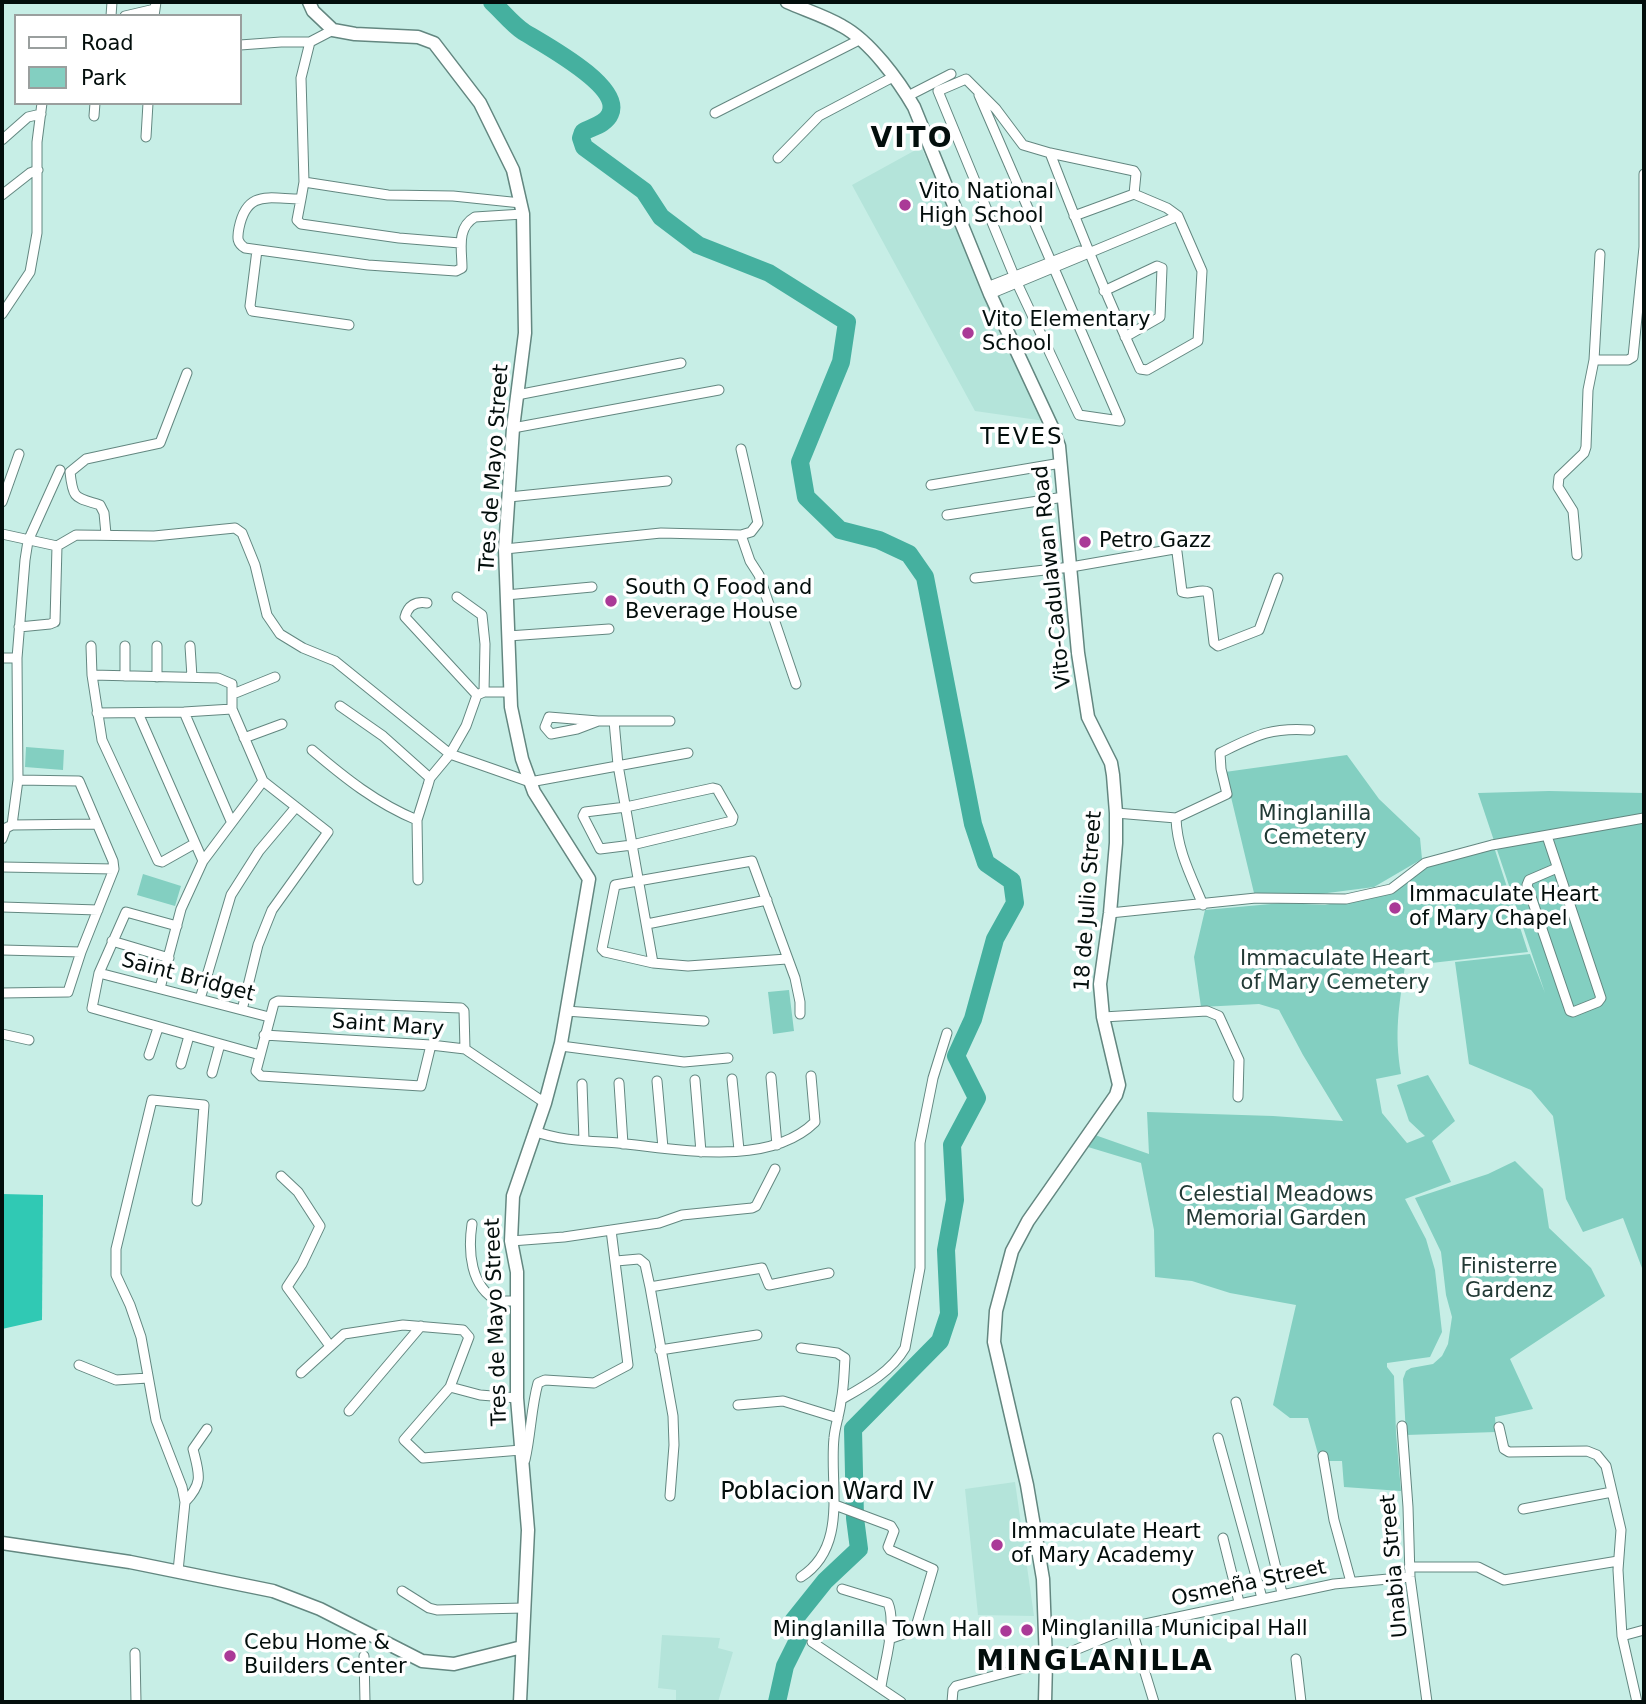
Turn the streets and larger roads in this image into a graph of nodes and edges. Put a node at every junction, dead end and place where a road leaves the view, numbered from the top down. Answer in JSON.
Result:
{"nodes":[{"id":1,"x":309,"y":2,"type":"edge"},
{"id":2,"x":787,"y":2,"type":"edge"},
{"id":3,"x":155,"y":9,"type":"edge"},
{"id":4,"x":134,"y":14,"type":"edge"},
{"id":5,"x":332,"y":30,"type":"junction"},
{"id":6,"x":861,"y":39,"type":"junction"},
{"id":7,"x":310,"y":43,"type":"junction"},
{"id":8,"x":242,"y":45,"type":"edge"},
{"id":9,"x":951,"y":74,"type":"dead end"},
{"id":10,"x":893,"y":77,"type":"junction"},
{"id":11,"x":978,"y":93,"type":"junction"},
{"id":12,"x":908,"y":96,"type":"junction"},
{"id":13,"x":42,"y":105,"type":"edge"},
{"id":14,"x":95,"y":105,"type":"edge"},
{"id":15,"x":148,"y":105,"type":"edge"},
{"id":16,"x":715,"y":113,"type":"dead end"},
{"id":17,"x":41,"y":114,"type":"junction"},
{"id":18,"x":94,"y":116,"type":"dead end"},
{"id":19,"x":146,"y":138,"type":"dead end"},
{"id":20,"x":2,"y":140,"type":"edge"},
{"id":21,"x":1050,"y":153,"type":"junction"},
{"id":22,"x":778,"y":158,"type":"dead end"},
{"id":23,"x":38,"y":170,"type":"junction"},
{"id":24,"x":1644,"y":174,"type":"edge"},
{"id":25,"x":304,"y":182,"type":"junction"},
{"id":26,"x":1134,"y":194,"type":"junction"},
{"id":27,"x":2,"y":195,"type":"edge"},
{"id":28,"x":301,"y":199,"type":"junction"},
{"id":29,"x":522,"y":208,"type":"junction"},
{"id":30,"x":1074,"y":216,"type":"junction"},
{"id":31,"x":1178,"y":216,"type":"junction"},
{"id":32,"x":460,"y":243,"type":"junction"},
{"id":33,"x":257,"y":250,"type":"junction"},
{"id":34,"x":1087,"y":252,"type":"junction"},
{"id":35,"x":1600,"y":254,"type":"dead end"},
{"id":36,"x":1052,"y":265,"type":"junction"},
{"id":37,"x":1016,"y":280,"type":"junction"},
{"id":38,"x":989,"y":290,"type":"junction"},
{"id":39,"x":1104,"y":291,"type":"junction"},
{"id":40,"x":2,"y":314,"type":"edge"},
{"id":41,"x":349,"y":325,"type":"dead end"},
{"id":42,"x":1125,"y":337,"type":"junction"},
{"id":43,"x":1594,"y":360,"type":"junction"},
{"id":44,"x":681,"y":363,"type":"dead end"},
{"id":45,"x":187,"y":373,"type":"dead end"},
{"id":46,"x":719,"y":390,"type":"dead end"},
{"id":47,"x":517,"y":395,"type":"junction"},
{"id":48,"x":513,"y":428,"type":"junction"},
{"id":49,"x":741,"y":449,"type":"dead end"},
{"id":50,"x":19,"y":454,"type":"dead end"},
{"id":51,"x":1060,"y":463,"type":"junction"},
{"id":52,"x":60,"y":470,"type":"dead end"},
{"id":53,"x":667,"y":481,"type":"dead end"},
{"id":54,"x":931,"y":485,"type":"dead end"},
{"id":55,"x":1064,"y":496,"type":"junction"},
{"id":56,"x":509,"y":497,"type":"junction"},
{"id":57,"x":2,"y":502,"type":"edge"},
{"id":58,"x":947,"y":515,"type":"dead end"},
{"id":59,"x":2,"y":534,"type":"edge"},
{"id":60,"x":106,"y":534,"type":"junction"},
{"id":61,"x":741,"y":535,"type":"junction"},
{"id":62,"x":28,"y":541,"type":"junction"},
{"id":63,"x":57,"y":546,"type":"junction"},
{"id":64,"x":505,"y":549,"type":"junction"},
{"id":65,"x":1577,"y":555,"type":"dead end"},
{"id":66,"x":1072,"y":568,"type":"junction"},
{"id":67,"x":975,"y":578,"type":"dead end"},
{"id":68,"x":1278,"y":578,"type":"dead end"},
{"id":69,"x":592,"y":587,"type":"dead end"},
{"id":70,"x":506,"y":596,"type":"junction"},
{"id":71,"x":457,"y":597,"type":"dead end"},
{"id":72,"x":427,"y":603,"type":"dead end"},
{"id":73,"x":19,"y":627,"type":"junction"},
{"id":74,"x":609,"y":629,"type":"dead end"},
{"id":75,"x":508,"y":636,"type":"junction"},
{"id":76,"x":91,"y":646,"type":"dead end"},
{"id":77,"x":125,"y":646,"type":"dead end"},
{"id":78,"x":157,"y":646,"type":"dead end"},
{"id":79,"x":190,"y":646,"type":"dead end"},
{"id":80,"x":2,"y":658,"type":"edge"},
{"id":81,"x":17,"y":658,"type":"junction"},
{"id":82,"x":92,"y":675,"type":"junction"},
{"id":83,"x":125,"y":676,"type":"junction"},
{"id":84,"x":157,"y":677,"type":"junction"},
{"id":85,"x":192,"y":677,"type":"junction"},
{"id":86,"x":275,"y":677,"type":"dead end"},
{"id":87,"x":796,"y":684,"type":"dead end"},
{"id":88,"x":510,"y":692,"type":"junction"},
{"id":89,"x":481,"y":693,"type":"junction"},
{"id":90,"x":233,"y":694,"type":"junction"},
{"id":91,"x":340,"y":706,"type":"dead end"},
{"id":92,"x":232,"y":709,"type":"junction"},
{"id":93,"x":184,"y":712,"type":"junction"},
{"id":94,"x":97,"y":713,"type":"junction"},
{"id":95,"x":138,"y":713,"type":"junction"},
{"id":96,"x":614,"y":720,"type":"junction"},
{"id":97,"x":598,"y":721,"type":"junction"},
{"id":98,"x":670,"y":721,"type":"dead end"},
{"id":99,"x":282,"y":724,"type":"dead end"},
{"id":100,"x":1310,"y":730,"type":"dead end"},
{"id":101,"x":244,"y":738,"type":"junction"},
{"id":102,"x":312,"y":750,"type":"dead end"},
{"id":103,"x":688,"y":753,"type":"dead end"},
{"id":104,"x":450,"y":754,"type":"junction"},
{"id":105,"x":618,"y":765,"type":"junction"},
{"id":106,"x":1113,"y":775,"type":"joint"},
{"id":107,"x":430,"y":778,"type":"junction"},
{"id":108,"x":18,"y":780,"type":"junction"},
{"id":109,"x":263,"y":781,"type":"junction"},
{"id":110,"x":530,"y":782,"type":"junction"},
{"id":111,"x":296,"y":807,"type":"junction"},
{"id":112,"x":625,"y":807,"type":"junction"},
{"id":113,"x":1116,"y":813,"type":"junction"},
{"id":114,"x":1176,"y":818,"type":"junction"},
{"id":115,"x":1644,"y":818,"type":"edge"},
{"id":116,"x":417,"y":820,"type":"junction"},
{"id":117,"x":231,"y":821,"type":"junction"},
{"id":118,"x":97,"y":824,"type":"junction"},
{"id":119,"x":7,"y":826,"type":"edge"},
{"id":120,"x":1547,"y":836,"type":"junction"},
{"id":121,"x":2,"y":839,"type":"edge"},
{"id":122,"x":194,"y":844,"type":"junction"},
{"id":123,"x":632,"y":845,"type":"junction"},
{"id":124,"x":202,"y":861,"type":"junction"},
{"id":125,"x":2,"y":867,"type":"edge"},
{"id":126,"x":1557,"y":868,"type":"junction"},
{"id":127,"x":114,"y":869,"type":"junction"},
{"id":128,"x":418,"y":880,"type":"dead end"},
{"id":129,"x":639,"y":882,"type":"junction"},
{"id":130,"x":766,"y":900,"type":"junction"},
{"id":131,"x":1203,"y":905,"type":"junction"},
{"id":132,"x":2,"y":907,"type":"edge"},
{"id":133,"x":98,"y":910,"type":"junction"},
{"id":134,"x":1110,"y":914,"type":"junction"},
{"id":135,"x":647,"y":924,"type":"junction"},
{"id":136,"x":177,"y":926,"type":"junction"},
{"id":137,"x":112,"y":941,"type":"junction"},
{"id":138,"x":2,"y":950,"type":"edge"},
{"id":139,"x":81,"y":952,"type":"junction"},
{"id":140,"x":169,"y":958,"type":"junction"},
{"id":141,"x":787,"y":959,"type":"junction"},
{"id":142,"x":653,"y":963,"type":"junction"},
{"id":143,"x":99,"y":972,"type":"junction"},
{"id":144,"x":160,"y":988,"type":"junction"},
{"id":145,"x":2,"y":993,"type":"edge"},
{"id":146,"x":200,"y":999,"type":"junction"},
{"id":147,"x":242,"y":1010,"type":"junction"},
{"id":148,"x":566,"y":1011,"type":"junction"},
{"id":149,"x":800,"y":1014,"type":"dead end"},
{"id":150,"x":270,"y":1017,"type":"junction"},
{"id":151,"x":1103,"y":1017,"type":"junction"},
{"id":152,"x":704,"y":1021,"type":"dead end"},
{"id":153,"x":158,"y":1028,"type":"junction"},
{"id":154,"x":947,"y":1033,"type":"dead end"},
{"id":155,"x":2,"y":1034,"type":"edge"},
{"id":156,"x":264,"y":1035,"type":"junction"},
{"id":157,"x":189,"y":1036,"type":"junction"},
{"id":158,"x":29,"y":1040,"type":"dead end"},
{"id":159,"x":220,"y":1044,"type":"junction"},
{"id":160,"x":431,"y":1045,"type":"junction"},
{"id":161,"x":561,"y":1046,"type":"junction"},
{"id":162,"x":465,"y":1049,"type":"junction"},
{"id":163,"x":149,"y":1055,"type":"dead end"},
{"id":164,"x":260,"y":1055,"type":"junction"},
{"id":165,"x":727,"y":1058,"type":"dead end"},
{"id":166,"x":181,"y":1064,"type":"dead end"},
{"id":167,"x":212,"y":1073,"type":"dead end"},
{"id":168,"x":811,"y":1076,"type":"dead end"},
{"id":169,"x":771,"y":1077,"type":"dead end"},
{"id":170,"x":732,"y":1079,"type":"dead end"},
{"id":171,"x":695,"y":1080,"type":"dead end"},
{"id":172,"x":657,"y":1081,"type":"dead end"},
{"id":173,"x":619,"y":1083,"type":"dead end"},
{"id":174,"x":582,"y":1084,"type":"dead end"},
{"id":175,"x":1238,"y":1097,"type":"dead end"},
{"id":176,"x":540,"y":1101,"type":"junction"},
{"id":177,"x":534,"y":1131,"type":"junction"},
{"id":178,"x":584,"y":1140,"type":"junction"},
{"id":179,"x":623,"y":1144,"type":"junction"},
{"id":180,"x":777,"y":1145,"type":"junction"},
{"id":181,"x":663,"y":1148,"type":"junction"},
{"id":182,"x":739,"y":1150,"type":"junction"},
{"id":183,"x":701,"y":1152,"type":"junction"},
{"id":184,"x":775,"y":1168,"type":"dead end"},
{"id":185,"x":281,"y":1176,"type":"dead end"},
{"id":186,"x":197,"y":1201,"type":"dead end"},
{"id":187,"x":472,"y":1224,"type":"dead end"},
{"id":188,"x":611,"y":1230,"type":"junction"},
{"id":189,"x":511,"y":1241,"type":"junction"},
{"id":190,"x":616,"y":1261,"type":"junction"},
{"id":191,"x":829,"y":1273,"type":"dead end"},
{"id":192,"x":650,"y":1287,"type":"junction"},
{"id":193,"x":517,"y":1301,"type":"junction"},
{"id":194,"x":421,"y":1326,"type":"junction"},
{"id":195,"x":758,"y":1335,"type":"dead end"},
{"id":196,"x":330,"y":1346,"type":"junction"},
{"id":197,"x":802,"y":1348,"type":"dead end"},
{"id":198,"x":660,"y":1350,"type":"junction"},
{"id":199,"x":79,"y":1365,"type":"dead end"},
{"id":200,"x":301,"y":1373,"type":"dead end"},
{"id":201,"x":148,"y":1378,"type":"junction"},
{"id":202,"x":450,"y":1387,"type":"junction"},
{"id":203,"x":517,"y":1398,"type":"junction"},
{"id":204,"x":842,"y":1399,"type":"junction"},
{"id":205,"x":1237,"y":1402,"type":"dead end"},
{"id":206,"x":738,"y":1405,"type":"dead end"},
{"id":207,"x":349,"y":1411,"type":"dead end"},
{"id":208,"x":838,"y":1418,"type":"junction"},
{"id":209,"x":1402,"y":1426,"type":"dead end"},
{"id":210,"x":1499,"y":1427,"type":"dead end"},
{"id":211,"x":207,"y":1429,"type":"dead end"},
{"id":212,"x":1218,"y":1438,"type":"dead end"},
{"id":213,"x":521,"y":1450,"type":"junction"},
{"id":214,"x":1323,"y":1456,"type":"dead end"},
{"id":215,"x":523,"y":1472,"type":"junction"},
{"id":216,"x":1612,"y":1492,"type":"junction"},
{"id":217,"x":670,"y":1496,"type":"dead end"},
{"id":218,"x":185,"y":1502,"type":"junction"},
{"id":219,"x":835,"y":1505,"type":"junction"},
{"id":220,"x":1523,"y":1509,"type":"dead end"},
{"id":221,"x":1223,"y":1538,"type":"dead end"},
{"id":222,"x":2,"y":1543,"type":"edge"},
{"id":223,"x":1618,"y":1561,"type":"junction"},
{"id":224,"x":178,"y":1571,"type":"junction"},
{"id":225,"x":1410,"y":1572,"type":"junction"},
{"id":226,"x":801,"y":1577,"type":"dead end"},
{"id":227,"x":1351,"y":1582,"type":"junction"},
{"id":228,"x":842,"y":1588,"type":"dead end"},
{"id":229,"x":402,"y":1591,"type":"dead end"},
{"id":230,"x":1282,"y":1593,"type":"junction"},
{"id":231,"x":1262,"y":1598,"type":"junction"},
{"id":232,"x":1239,"y":1602,"type":"junction"},
{"id":233,"x":524,"y":1608,"type":"junction"},
{"id":234,"x":1131,"y":1627,"type":"junction"},
{"id":235,"x":1644,"y":1630,"type":"edge"},
{"id":236,"x":1622,"y":1636,"type":"junction"},
{"id":237,"x":889,"y":1639,"type":"junction"},
{"id":238,"x":812,"y":1643,"type":"dead end"},
{"id":239,"x":522,"y":1647,"type":"junction"},
{"id":240,"x":135,"y":1653,"type":"dead end"},
{"id":241,"x":365,"y":1656,"type":"dead end"},
{"id":242,"x":1296,"y":1659,"type":"dead end"},
{"id":243,"x":1046,"y":1662,"type":"junction"},
{"id":244,"x":881,"y":1688,"type":"junction"},
{"id":245,"x":136,"y":1702,"type":"edge"},
{"id":246,"x":365,"y":1702,"type":"edge"},
{"id":247,"x":520,"y":1702,"type":"edge"},
{"id":248,"x":901,"y":1702,"type":"edge"},
{"id":249,"x":952,"y":1702,"type":"edge"},
{"id":250,"x":1045,"y":1702,"type":"edge"},
{"id":251,"x":1154,"y":1702,"type":"edge"},
{"id":252,"x":1301,"y":1702,"type":"edge"},
{"id":253,"x":1427,"y":1702,"type":"edge"},
{"id":254,"x":1637,"y":1702,"type":"edge"}],
"edges":[{"from":1,"to":5,"type":"street"},
{"from":2,"to":6,"type":"street","name":"Vito-Cadulawan Road"},
{"from":3,"to":4,"type":"street"},
{"from":5,"to":7,"type":"street"},
{"from":5,"to":29,"type":"street","name":"Tres de Mayo Street"},
{"from":6,"to":10,"type":"street","name":"Vito-Cadulawan Road"},
{"from":6,"to":16,"type":"street"},
{"from":7,"to":8,"type":"street"},
{"from":7,"to":25,"type":"street"},
{"from":9,"to":12,"type":"street"},
{"from":10,"to":12,"type":"street","name":"Vito-Cadulawan Road"},
{"from":10,"to":22,"type":"street"},
{"from":11,"to":21,"type":"street"},
{"from":11,"to":36,"type":"street"},
{"from":11,"to":37,"type":"street"},
{"from":12,"to":38,"type":"street","name":"Vito-Cadulawan Road"},
{"from":13,"to":17,"type":"street"},
{"from":14,"to":18,"type":"street"},
{"from":15,"to":19,"type":"street"},
{"from":17,"to":20,"type":"street"},
{"from":17,"to":23,"type":"street"},
{"from":21,"to":26,"type":"street"},
{"from":21,"to":30,"type":"street"},
{"from":23,"to":27,"type":"street"},
{"from":23,"to":40,"type":"street"},
{"from":24,"to":43,"type":"street"},
{"from":25,"to":28,"type":"street"},
{"from":25,"to":29,"type":"street"},
{"from":26,"to":30,"type":"street"},
{"from":26,"to":31,"type":"street"},
{"from":28,"to":32,"type":"street"},
{"from":28,"to":33,"type":"street"},
{"from":29,"to":32,"type":"street"},
{"from":29,"to":47,"type":"street","name":"Tres de Mayo Street"},
{"from":30,"to":34,"type":"street"},
{"from":31,"to":34,"type":"street"},
{"from":31,"to":42,"type":"street"},
{"from":32,"to":33,"type":"street"},
{"from":33,"to":41,"type":"street"},
{"from":34,"to":36,"type":"street"},
{"from":34,"to":39,"type":"street"},
{"from":35,"to":43,"type":"street"},
{"from":36,"to":37,"type":"street"},
{"from":36,"to":37,"type":"street"},
{"from":37,"to":38,"type":"street"},
{"from":38,"to":51,"type":"street","name":"Vito-Cadulawan Road"},
{"from":39,"to":42,"type":"street"},
{"from":39,"to":42,"type":"street"},
{"from":43,"to":65,"type":"street"},
{"from":44,"to":47,"type":"street"},
{"from":45,"to":60,"type":"street"},
{"from":46,"to":48,"type":"street"},
{"from":47,"to":48,"type":"street","name":"Tres de Mayo Street"},
{"from":48,"to":56,"type":"street","name":"Tres de Mayo Street"},
{"from":49,"to":61,"type":"street"},
{"from":50,"to":57,"type":"street"},
{"from":51,"to":54,"type":"street"},
{"from":51,"to":55,"type":"street","name":"Vito-Cadulawan Road"},
{"from":52,"to":62,"type":"street"},
{"from":53,"to":56,"type":"street"},
{"from":55,"to":58,"type":"street"},
{"from":55,"to":66,"type":"street","name":"Vito-Cadulawan Road"},
{"from":56,"to":64,"type":"street","name":"Tres de Mayo Street"},
{"from":59,"to":62,"type":"street"},
{"from":60,"to":63,"type":"street"},
{"from":60,"to":104,"type":"street"},
{"from":61,"to":64,"type":"street"},
{"from":61,"to":87,"type":"street"},
{"from":62,"to":63,"type":"street"},
{"from":62,"to":73,"type":"street"},
{"from":63,"to":73,"type":"street"},
{"from":64,"to":70,"type":"street","name":"Tres de Mayo Street"},
{"from":66,"to":67,"type":"street"},
{"from":66,"to":68,"type":"street"},
{"from":66,"to":106,"type":"street","name":"Vito-Cadulawan Road"},
{"from":69,"to":70,"type":"street"},
{"from":70,"to":75,"type":"street","name":"Tres de Mayo Street"},
{"from":71,"to":89,"type":"street"},
{"from":72,"to":89,"type":"street"},
{"from":73,"to":81,"type":"street"},
{"from":74,"to":75,"type":"street"},
{"from":75,"to":88,"type":"street","name":"Tres de Mayo Street"},
{"from":76,"to":82,"type":"street"},
{"from":77,"to":83,"type":"street"},
{"from":78,"to":84,"type":"street"},
{"from":79,"to":85,"type":"street"},
{"from":80,"to":81,"type":"street"},
{"from":81,"to":108,"type":"street"},
{"from":82,"to":83,"type":"street"},
{"from":82,"to":94,"type":"street"},
{"from":83,"to":84,"type":"street"},
{"from":84,"to":85,"type":"street"},
{"from":85,"to":90,"type":"street"},
{"from":86,"to":90,"type":"street"},
{"from":88,"to":89,"type":"street"},
{"from":88,"to":110,"type":"street","name":"Tres de Mayo Street"},
{"from":89,"to":104,"type":"street"},
{"from":90,"to":92,"type":"street"},
{"from":91,"to":107,"type":"street"},
{"from":92,"to":93,"type":"street"},
{"from":92,"to":101,"type":"street"},
{"from":93,"to":95,"type":"street"},
{"from":93,"to":117,"type":"street"},
{"from":94,"to":95,"type":"street"},
{"from":94,"to":122,"type":"street"},
{"from":95,"to":122,"type":"street"},
{"from":96,"to":97,"type":"street"},
{"from":96,"to":98,"type":"street"},
{"from":96,"to":105,"type":"street"},
{"from":97,"to":97,"type":"street"},
{"from":99,"to":101,"type":"street"},
{"from":100,"to":114,"type":"street"},
{"from":101,"to":109,"type":"street"},
{"from":102,"to":116,"type":"street"},
{"from":103,"to":105,"type":"street"},
{"from":104,"to":107,"type":"street"},
{"from":104,"to":110,"type":"street"},
{"from":105,"to":110,"type":"street"},
{"from":105,"to":112,"type":"street"},
{"from":106,"to":113,"type":"street","name":"18 de Julio Street"},
{"from":107,"to":116,"type":"street"},
{"from":108,"to":118,"type":"street"},
{"from":108,"to":119,"type":"street"},
{"from":109,"to":111,"type":"street"},
{"from":109,"to":117,"type":"street"},
{"from":110,"to":148,"type":"street","name":"Tres de Mayo Street"},
{"from":111,"to":146,"type":"street"},
{"from":111,"to":147,"type":"street"},
{"from":112,"to":123,"type":"street"},
{"from":112,"to":123,"type":"street"},
{"from":112,"to":123,"type":"street"},
{"from":113,"to":114,"type":"street"},
{"from":113,"to":134,"type":"street","name":"18 de Julio Street"},
{"from":114,"to":131,"type":"street"},
{"from":115,"to":120,"type":"street"},
{"from":116,"to":128,"type":"street"},
{"from":117,"to":124,"type":"street"},
{"from":118,"to":119,"type":"street"},
{"from":118,"to":127,"type":"street"},
{"from":119,"to":121,"type":"street"},
{"from":120,"to":126,"type":"street"},
{"from":120,"to":131,"type":"street"},
{"from":122,"to":124,"type":"street"},
{"from":123,"to":129,"type":"street"},
{"from":124,"to":136,"type":"street"},
{"from":125,"to":127,"type":"street"},
{"from":126,"to":126,"type":"street"},
{"from":127,"to":133,"type":"street"},
{"from":129,"to":130,"type":"street"},
{"from":129,"to":135,"type":"street"},
{"from":129,"to":142,"type":"street"},
{"from":130,"to":135,"type":"street"},
{"from":130,"to":141,"type":"street"},
{"from":131,"to":134,"type":"street"},
{"from":132,"to":133,"type":"street"},
{"from":133,"to":139,"type":"street"},
{"from":134,"to":151,"type":"street","name":"18 de Julio Street"},
{"from":135,"to":142,"type":"street"},
{"from":136,"to":137,"type":"street"},
{"from":136,"to":140,"type":"street"},
{"from":137,"to":140,"type":"street"},
{"from":137,"to":143,"type":"street"},
{"from":138,"to":139,"type":"street"},
{"from":139,"to":145,"type":"street"},
{"from":140,"to":144,"type":"street"},
{"from":141,"to":142,"type":"street"},
{"from":141,"to":149,"type":"street"},
{"from":143,"to":144,"type":"street","name":"Saint Bridget"},
{"from":143,"to":153,"type":"street"},
{"from":144,"to":146,"type":"street","name":"Saint Bridget"},
{"from":146,"to":147,"type":"street","name":"Saint Bridget"},
{"from":147,"to":150,"type":"street","name":"Saint Bridget"},
{"from":148,"to":152,"type":"street"},
{"from":148,"to":161,"type":"street","name":"Tres de Mayo Street"},
{"from":150,"to":156,"type":"street"},
{"from":150,"to":162,"type":"street"},
{"from":151,"to":175,"type":"street"},
{"from":151,"to":243,"type":"street","name":"18 de Julio Street"},
{"from":153,"to":157,"type":"street"},
{"from":153,"to":163,"type":"street"},
{"from":154,"to":204,"type":"street"},
{"from":155,"to":158,"type":"street"},
{"from":156,"to":160,"type":"street","name":"Saint Mary"},
{"from":156,"to":164,"type":"street"},
{"from":157,"to":159,"type":"street"},
{"from":157,"to":166,"type":"street"},
{"from":159,"to":164,"type":"street"},
{"from":159,"to":167,"type":"street"},
{"from":160,"to":162,"type":"street","name":"Saint Mary"},
{"from":160,"to":164,"type":"street"},
{"from":161,"to":165,"type":"street"},
{"from":161,"to":176,"type":"street","name":"Tres de Mayo Street"},
{"from":162,"to":176,"type":"street","name":"Saint Mary"},
{"from":168,"to":180,"type":"street"},
{"from":169,"to":180,"type":"street"},
{"from":170,"to":182,"type":"street"},
{"from":171,"to":183,"type":"street"},
{"from":172,"to":181,"type":"street"},
{"from":173,"to":179,"type":"street"},
{"from":174,"to":178,"type":"street"},
{"from":176,"to":177,"type":"street","name":"Tres de Mayo Street"},
{"from":177,"to":178,"type":"street"},
{"from":177,"to":189,"type":"street","name":"Tres de Mayo Street"},
{"from":178,"to":179,"type":"street"},
{"from":179,"to":181,"type":"street"},
{"from":180,"to":182,"type":"street"},
{"from":181,"to":183,"type":"street"},
{"from":182,"to":183,"type":"street"},
{"from":184,"to":188,"type":"street"},
{"from":185,"to":196,"type":"street"},
{"from":186,"to":201,"type":"street"},
{"from":187,"to":193,"type":"street"},
{"from":188,"to":189,"type":"street"},
{"from":188,"to":190,"type":"street"},
{"from":189,"to":193,"type":"street","name":"Tres de Mayo Street"},
{"from":190,"to":192,"type":"street"},
{"from":190,"to":215,"type":"street"},
{"from":191,"to":192,"type":"street"},
{"from":192,"to":198,"type":"street"},
{"from":193,"to":203,"type":"street","name":"Tres de Mayo Street"},
{"from":194,"to":196,"type":"street"},
{"from":194,"to":202,"type":"street"},
{"from":194,"to":207,"type":"street"},
{"from":195,"to":198,"type":"street"},
{"from":196,"to":200,"type":"street"},
{"from":197,"to":204,"type":"street"},
{"from":198,"to":217,"type":"street"},
{"from":199,"to":201,"type":"street"},
{"from":201,"to":218,"type":"street"},
{"from":202,"to":203,"type":"street"},
{"from":202,"to":213,"type":"street"},
{"from":203,"to":213,"type":"street","name":"Tres de Mayo Street"},
{"from":204,"to":208,"type":"street"},
{"from":205,"to":230,"type":"street"},
{"from":206,"to":208,"type":"street"},
{"from":208,"to":219,"type":"street"},
{"from":209,"to":225,"type":"street","name":"Unabia Street"},
{"from":210,"to":216,"type":"street"},
{"from":211,"to":218,"type":"street"},
{"from":212,"to":231,"type":"street"},
{"from":213,"to":215,"type":"street","name":"Tres de Mayo Street"},
{"from":214,"to":227,"type":"street"},
{"from":215,"to":233,"type":"street","name":"Tres de Mayo Street"},
{"from":216,"to":220,"type":"street"},
{"from":216,"to":223,"type":"street"},
{"from":218,"to":224,"type":"street"},
{"from":219,"to":226,"type":"street"},
{"from":219,"to":237,"type":"street"},
{"from":221,"to":232,"type":"street"},
{"from":222,"to":224,"type":"street"},
{"from":223,"to":225,"type":"street","name":"Osmeña Street"},
{"from":223,"to":236,"type":"street"},
{"from":224,"to":239,"type":"street"},
{"from":225,"to":227,"type":"street","name":"Osmeña Street"},
{"from":225,"to":253,"type":"street","name":"Unabia Street"},
{"from":227,"to":230,"type":"street","name":"Osmeña Street"},
{"from":228,"to":237,"type":"street"},
{"from":229,"to":233,"type":"street"},
{"from":230,"to":231,"type":"street","name":"Osmeña Street"},
{"from":231,"to":232,"type":"street","name":"Osmeña Street"},
{"from":232,"to":234,"type":"street","name":"Osmeña Street"},
{"from":233,"to":239,"type":"street","name":"Tres de Mayo Street"},
{"from":234,"to":243,"type":"street","name":"Osmeña Street"},
{"from":234,"to":251,"type":"street"},
{"from":235,"to":236,"type":"street"},
{"from":236,"to":254,"type":"street"},
{"from":237,"to":244,"type":"street"},
{"from":238,"to":244,"type":"street"},
{"from":239,"to":247,"type":"street","name":"Tres de Mayo Street"},
{"from":240,"to":245,"type":"street"},
{"from":241,"to":246,"type":"street"},
{"from":242,"to":252,"type":"street"},
{"from":243,"to":249,"type":"street","name":"Osmeña Street"},
{"from":243,"to":250,"type":"street","name":"18 de Julio Street"},
{"from":244,"to":248,"type":"street"}]}
